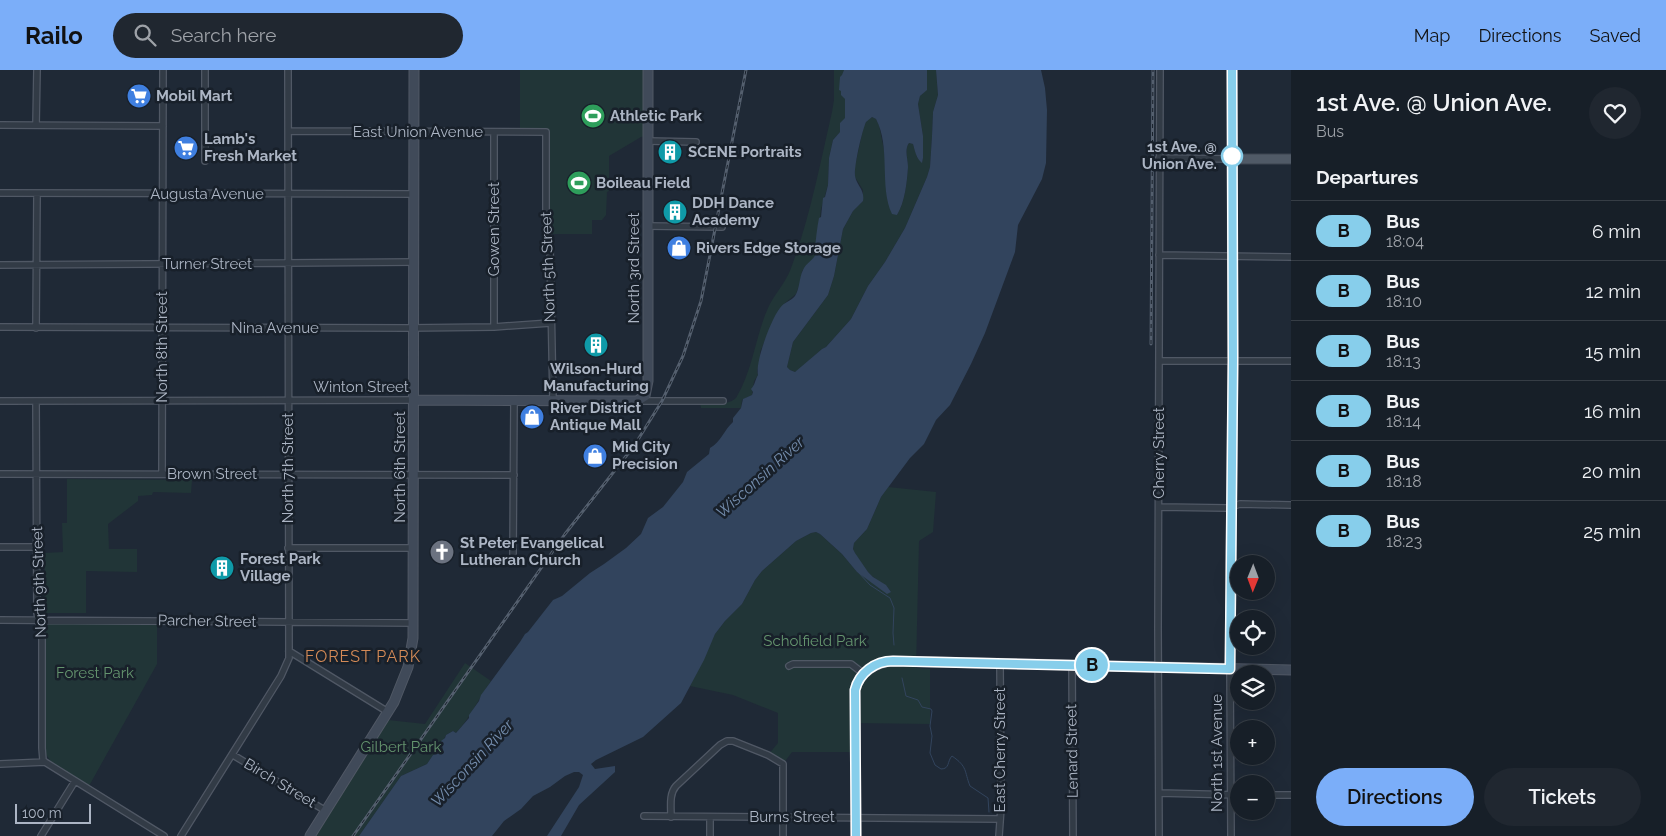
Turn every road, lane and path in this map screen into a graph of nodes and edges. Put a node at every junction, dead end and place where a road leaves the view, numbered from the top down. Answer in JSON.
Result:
{"nodes":[{"id":1,"x":37,"y":70,"type":"edge"},
{"id":2,"x":163,"y":70,"type":"edge"},
{"id":3,"x":205,"y":70,"type":"edge"},
{"id":4,"x":288,"y":70,"type":"edge"},
{"id":5,"x":414,"y":70,"type":"edge"},
{"id":6,"x":648,"y":70,"type":"edge"},
{"id":7,"x":1160,"y":70,"type":"edge"},
{"id":8,"x":1232,"y":70,"type":"edge"},
{"id":9,"x":0,"y":125,"type":"edge"},
{"id":10,"x":36,"y":125,"type":"junction"},
{"id":11,"x":163,"y":126,"type":"junction"},
{"id":12,"x":289,"y":131,"type":"junction"},
{"id":13,"x":414,"y":131,"type":"junction"},
{"id":14,"x":494,"y":132,"type":"junction"},
{"id":15,"x":546,"y":132,"type":"joint"},
{"id":16,"x":648,"y":141,"type":"junction"},
{"id":17,"x":696,"y":142,"type":"dead end"},
{"id":18,"x":1159,"y":158,"type":"junction"},
{"id":19,"x":1232,"y":159,"type":"junction"},
{"id":20,"x":1291,"y":159,"type":"edge"},
{"id":21,"x":205,"y":161,"type":"dead end"},
{"id":22,"x":0,"y":193,"type":"edge"},
{"id":23,"x":162,"y":193,"type":"junction"},
{"id":24,"x":36,"y":194,"type":"junction"},
{"id":25,"x":289,"y":194,"type":"junction"},
{"id":26,"x":415,"y":194,"type":"junction"},
{"id":27,"x":648,"y":226,"type":"junction"},
{"id":28,"x":722,"y":227,"type":"dead end"},
{"id":29,"x":1159,"y":255,"type":"junction"},
{"id":30,"x":1232,"y":256,"type":"junction"},
{"id":31,"x":1291,"y":257,"type":"edge"},
{"id":32,"x":414,"y":262,"type":"junction"},
{"id":33,"x":289,"y":264,"type":"junction"},
{"id":34,"x":0,"y":265,"type":"edge"},
{"id":35,"x":37,"y":265,"type":"junction"},
{"id":36,"x":162,"y":265,"type":"junction"},
{"id":37,"x":550,"y":323,"type":"junction"},
{"id":38,"x":0,"y":327,"type":"edge"},
{"id":39,"x":494,"y":327,"type":"junction"},
{"id":40,"x":36,"y":328,"type":"junction"},
{"id":41,"x":162,"y":328,"type":"junction"},
{"id":42,"x":289,"y":328,"type":"junction"},
{"id":43,"x":414,"y":328,"type":"junction"},
{"id":44,"x":1233,"y":360,"type":"junction"},
{"id":45,"x":1159,"y":361,"type":"junction"},
{"id":46,"x":1291,"y":361,"type":"edge"},
{"id":47,"x":36,"y":400,"type":"junction"},
{"id":48,"x":162,"y":400,"type":"junction"},
{"id":49,"x":288,"y":400,"type":"junction"},
{"id":50,"x":414,"y":400,"type":"junction"},
{"id":51,"x":0,"y":401,"type":"edge"},
{"id":52,"x":514,"y":401,"type":"junction"},
{"id":53,"x":553,"y":401,"type":"junction"},
{"id":54,"x":637,"y":401,"type":"junction"},
{"id":55,"x":722,"y":401,"type":"dead end"},
{"id":56,"x":0,"y":474,"type":"edge"},
{"id":57,"x":36,"y":474,"type":"junction"},
{"id":58,"x":162,"y":474,"type":"junction"},
{"id":59,"x":288,"y":474,"type":"junction"},
{"id":60,"x":414,"y":474,"type":"junction"},
{"id":61,"x":514,"y":475,"type":"junction"},
{"id":62,"x":1291,"y":505,"type":"edge"},
{"id":63,"x":1232,"y":506,"type":"junction"},
{"id":64,"x":1159,"y":507,"type":"junction"},
{"id":65,"x":0,"y":546,"type":"edge"},
{"id":66,"x":36,"y":547,"type":"junction"},
{"id":67,"x":288,"y":548,"type":"junction"},
{"id":68,"x":414,"y":548,"type":"junction"},
{"id":69,"x":512,"y":554,"type":"dead end"},
{"id":70,"x":0,"y":620,"type":"edge"},
{"id":71,"x":38,"y":620,"type":"junction"},
{"id":72,"x":289,"y":622,"type":"junction"},
{"id":73,"x":414,"y":623,"type":"junction"},
{"id":74,"x":290,"y":651,"type":"junction"},
{"id":75,"x":1000,"y":664,"type":"junction"},
{"id":76,"x":1072,"y":665,"type":"junction"},
{"id":77,"x":1230,"y":665,"type":"edge"},
{"id":78,"x":789,"y":666,"type":"dead end"},
{"id":79,"x":1158,"y":667,"type":"junction"},
{"id":80,"x":1230,"y":669,"type":"edge"},
{"id":81,"x":1275,"y":670,"type":"edge"},
{"id":82,"x":1291,"y":670,"type":"edge"},
{"id":83,"x":864,"y":674,"type":"junction"},
{"id":84,"x":1230,"y":710,"type":"edge"},
{"id":85,"x":388,"y":712,"type":"junction"},
{"id":86,"x":233,"y":755,"type":"junction"},
{"id":87,"x":45,"y":762,"type":"junction"},
{"id":88,"x":0,"y":764,"type":"edge"},
{"id":89,"x":1231,"y":775,"type":"edge"},
{"id":90,"x":75,"y":781,"type":"junction"},
{"id":91,"x":1159,"y":793,"type":"junction"},
{"id":92,"x":1230,"y":795,"type":"edge"},
{"id":93,"x":1275,"y":795,"type":"edge"},
{"id":94,"x":1291,"y":795,"type":"edge"},
{"id":95,"x":326,"y":812,"type":"junction"},
{"id":96,"x":644,"y":816,"type":"dead end"},
{"id":97,"x":671,"y":817,"type":"junction"},
{"id":98,"x":710,"y":817,"type":"junction"},
{"id":99,"x":783,"y":817,"type":"junction"},
{"id":100,"x":856,"y":817,"type":"junction"},
{"id":101,"x":1000,"y":819,"type":"junction"},
{"id":102,"x":1232,"y":820,"type":"edge"},
{"id":103,"x":41,"y":836,"type":"edge"},
{"id":104,"x":164,"y":836,"type":"edge"},
{"id":105,"x":181,"y":836,"type":"edge"},
{"id":106,"x":310,"y":836,"type":"edge"},
{"id":107,"x":710,"y":836,"type":"edge"},
{"id":108,"x":783,"y":836,"type":"edge"},
{"id":109,"x":856,"y":836,"type":"edge"},
{"id":110,"x":999,"y":836,"type":"edge"},
{"id":111,"x":1073,"y":836,"type":"edge"},
{"id":112,"x":1160,"y":836,"type":"edge"},
{"id":113,"x":1232,"y":836,"type":"edge"}],
"edges":[{"from":1,"to":10,"type":"street"},
{"from":2,"to":11,"type":"street","name":"North 8th Street"},
{"from":3,"to":21,"type":"street"},
{"from":4,"to":12,"type":"street","name":"North 7th Street"},
{"from":5,"to":13,"type":"street","name":"North 6th Street"},
{"from":6,"to":16,"type":"street","name":"North 3rd Street"},
{"from":7,"to":18,"type":"street","name":"Cherry Street"},
{"from":8,"to":19,"type":"main road","name":"North 1st Avenue"},
{"from":9,"to":10,"type":"street"},
{"from":10,"to":11,"type":"street"},
{"from":11,"to":23,"type":"street","name":"North 8th Street"},
{"from":12,"to":13,"type":"street","name":"East Union Avenue"},
{"from":12,"to":25,"type":"street","name":"North 7th Street"},
{"from":13,"to":14,"type":"street","name":"East Union Avenue"},
{"from":13,"to":26,"type":"street","name":"North 6th Street"},
{"from":14,"to":15,"type":"street","name":"East Union Avenue"},
{"from":14,"to":39,"type":"street","name":"Gowen Street"},
{"from":15,"to":37,"type":"street","name":"North 5th Street"},
{"from":16,"to":17,"type":"street"},
{"from":16,"to":27,"type":"street","name":"North 3rd Street"},
{"from":18,"to":19,"type":"street"},
{"from":18,"to":29,"type":"street","name":"Cherry Street"},
{"from":19,"to":20,"type":"main road"},
{"from":19,"to":30,"type":"street","name":"North 1st Avenue"},
{"from":22,"to":24,"type":"street","name":"Augusta Avenue"},
{"from":23,"to":24,"type":"street","name":"Augusta Avenue"},
{"from":23,"to":25,"type":"street","name":"Augusta Avenue"},
{"from":23,"to":36,"type":"street","name":"North 8th Street"},
{"from":24,"to":35,"type":"street"},
{"from":25,"to":26,"type":"street","name":"Augusta Avenue"},
{"from":25,"to":33,"type":"street","name":"North 7th Street"},
{"from":26,"to":32,"type":"street","name":"North 6th Street"},
{"from":27,"to":28,"type":"street"},
{"from":27,"to":54,"type":"street","name":"North 3rd Street"},
{"from":29,"to":30,"type":"street"},
{"from":29,"to":45,"type":"street","name":"Cherry Street"},
{"from":30,"to":31,"type":"street"},
{"from":30,"to":44,"type":"street","name":"North 1st Avenue"},
{"from":32,"to":33,"type":"street","name":"Turner Street"},
{"from":32,"to":43,"type":"street","name":"North 6th Street"},
{"from":33,"to":36,"type":"street","name":"Turner Street"},
{"from":33,"to":42,"type":"street","name":"North 7th Street"},
{"from":34,"to":35,"type":"street","name":"Turner Street"},
{"from":35,"to":36,"type":"street","name":"Turner Street"},
{"from":35,"to":40,"type":"street"},
{"from":36,"to":41,"type":"street","name":"North 8th Street"},
{"from":37,"to":39,"type":"street","name":"Nina Avenue"},
{"from":37,"to":53,"type":"street","name":"North 5th Street"},
{"from":38,"to":40,"type":"street","name":"Nina Avenue"},
{"from":39,"to":43,"type":"street","name":"Nina Avenue"},
{"from":40,"to":41,"type":"street","name":"Nina Avenue"},
{"from":41,"to":42,"type":"street","name":"Nina Avenue"},
{"from":41,"to":48,"type":"street","name":"North 8th Street"},
{"from":42,"to":43,"type":"street","name":"Nina Avenue"},
{"from":42,"to":49,"type":"street","name":"North 7th Street"},
{"from":43,"to":50,"type":"street","name":"North 6th Street"},
{"from":44,"to":45,"type":"street"},
{"from":44,"to":46,"type":"street"},
{"from":44,"to":63,"type":"street","name":"North 1st Avenue"},
{"from":45,"to":64,"type":"street","name":"Cherry Street"},
{"from":47,"to":48,"type":"street","name":"Winton Street"},
{"from":47,"to":51,"type":"street","name":"Winton Street"},
{"from":47,"to":57,"type":"street","name":"North 9th Street"},
{"from":48,"to":49,"type":"street","name":"Winton Street"},
{"from":48,"to":58,"type":"street","name":"North 8th Street"},
{"from":49,"to":50,"type":"street","name":"Winton Street"},
{"from":49,"to":59,"type":"street","name":"North 7th Street"},
{"from":50,"to":52,"type":"street","name":"Winton Street"},
{"from":50,"to":60,"type":"street","name":"North 6th Street"},
{"from":52,"to":53,"type":"street","name":"Winton Street"},
{"from":52,"to":61,"type":"street"},
{"from":53,"to":54,"type":"street","name":"Winton Street"},
{"from":54,"to":55,"type":"street","name":"Winton Street"},
{"from":56,"to":57,"type":"street","name":"Brown Street"},
{"from":57,"to":58,"type":"street","name":"Brown Street"},
{"from":57,"to":66,"type":"street","name":"North 9th Street"},
{"from":58,"to":59,"type":"street","name":"Brown Street"},
{"from":59,"to":60,"type":"street","name":"Brown Street"},
{"from":59,"to":67,"type":"street","name":"North 7th Street"},
{"from":60,"to":61,"type":"street","name":"Brown Street"},
{"from":60,"to":68,"type":"street","name":"North 6th Street"},
{"from":61,"to":69,"type":"street"},
{"from":62,"to":63,"type":"street"},
{"from":63,"to":64,"type":"street"},
{"from":63,"to":77,"type":"street","name":"North 1st Avenue"},
{"from":64,"to":79,"type":"street","name":"Cherry Street"},
{"from":65,"to":66,"type":"street"},
{"from":66,"to":71,"type":"street","name":"North 9th Street"},
{"from":67,"to":68,"type":"street"},
{"from":67,"to":72,"type":"street","name":"North 7th Street"},
{"from":68,"to":73,"type":"street","name":"North 6th Street"},
{"from":70,"to":71,"type":"street","name":"Parcher Street"},
{"from":71,"to":72,"type":"street","name":"Parcher Street"},
{"from":71,"to":87,"type":"street","name":"North 9th Street"},
{"from":72,"to":73,"type":"street","name":"Parcher Street"},
{"from":72,"to":74,"type":"street","name":"North 7th Street"},
{"from":73,"to":85,"type":"street","name":"North 6th Street"},
{"from":74,"to":85,"type":"street"},
{"from":74,"to":86,"type":"street","name":"North 7th Street"},
{"from":75,"to":76,"type":"street"},
{"from":75,"to":83,"type":"street"},
{"from":75,"to":101,"type":"street","name":"East Cherry Street"},
{"from":76,"to":79,"type":"street"},
{"from":76,"to":111,"type":"street","name":"Lenard Street"},
{"from":78,"to":83,"type":"street"},
{"from":79,"to":80,"type":"street"},
{"from":79,"to":91,"type":"street","name":"Cherry Street"},
{"from":81,"to":82,"type":"street"},
{"from":83,"to":100,"type":"street"},
{"from":84,"to":89,"type":"street","name":"North 1st Avenue"},
{"from":85,"to":95,"type":"street","name":"North 6th Street"},
{"from":86,"to":95,"type":"street","name":"Birch Street"},
{"from":86,"to":105,"type":"street","name":"North 7th Street"},
{"from":87,"to":88,"type":"street"},
{"from":87,"to":90,"type":"street"},
{"from":90,"to":103,"type":"street"},
{"from":90,"to":104,"type":"street"},
{"from":91,"to":92,"type":"street"},
{"from":91,"to":112,"type":"street","name":"Cherry Street"},
{"from":93,"to":94,"type":"street"},
{"from":95,"to":106,"type":"street","name":"North 6th Street"},
{"from":96,"to":97,"type":"street","name":"Burns Street"},
{"from":97,"to":98,"type":"street","name":"Burns Street"},
{"from":97,"to":99,"type":"street"},
{"from":98,"to":99,"type":"street","name":"Burns Street"},
{"from":98,"to":107,"type":"street"},
{"from":99,"to":100,"type":"street","name":"Burns Street"},
{"from":99,"to":108,"type":"street"},
{"from":100,"to":101,"type":"street","name":"Burns Street"},
{"from":100,"to":109,"type":"street"},
{"from":101,"to":110,"type":"street","name":"East Cherry Street"},
{"from":102,"to":113,"type":"street","name":"North 1st Avenue"}]}
